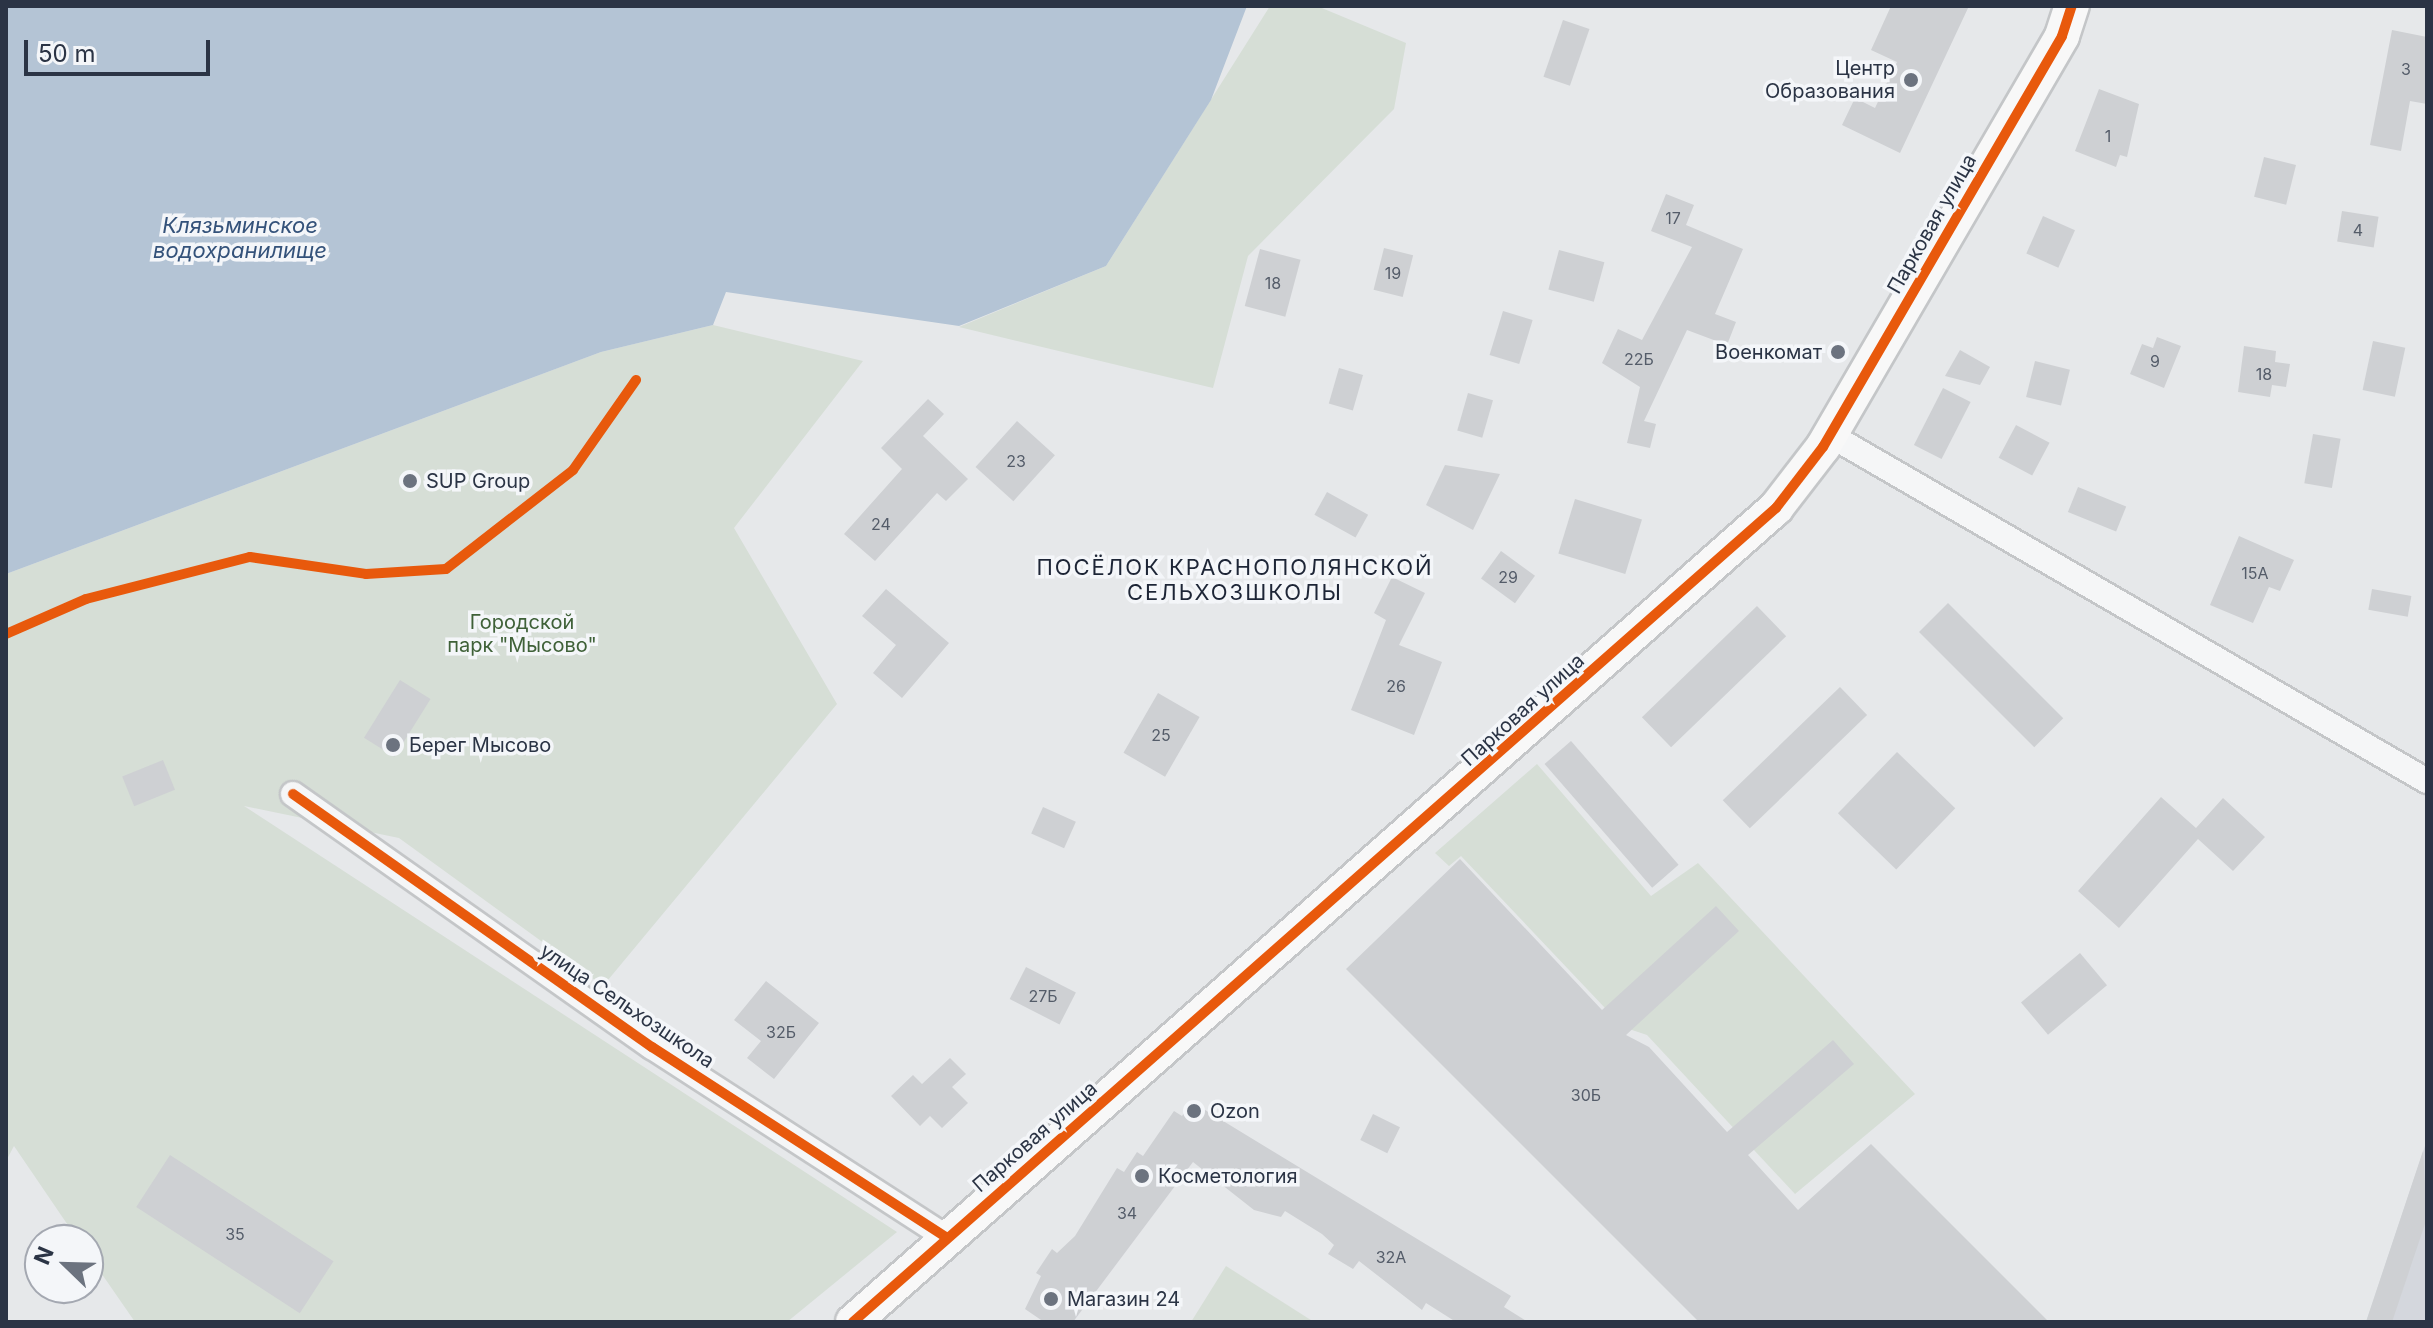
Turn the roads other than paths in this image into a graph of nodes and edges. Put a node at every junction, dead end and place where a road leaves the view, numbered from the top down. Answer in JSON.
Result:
{"nodes":[{"id":1,"x":2072,"y":6,"type":"edge"},
{"id":2,"x":1830,"y":435,"type":"junction"},
{"id":3,"x":2427,"y":781,"type":"edge"},
{"id":4,"x":293,"y":794,"type":"dead end"},
{"id":5,"x":947,"y":1238,"type":"junction"},
{"id":6,"x":853,"y":1322,"type":"edge"}],
"edges":[{"from":1,"to":2,"type":"street","name":"Парковая улица"},
{"from":2,"to":3,"type":"street"},
{"from":2,"to":5,"type":"street","name":"Парковая улица"},
{"from":4,"to":5,"type":"street","name":"улица Сельхозшкола"},
{"from":5,"to":6,"type":"street","name":"Парковая улица"}]}
